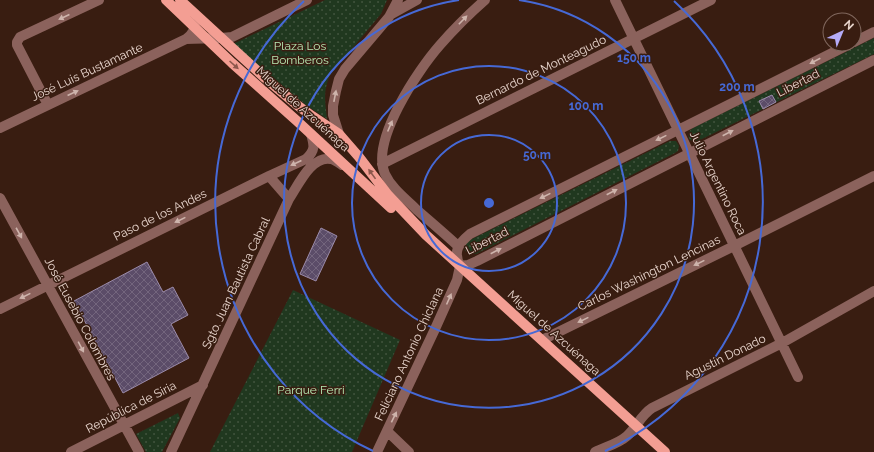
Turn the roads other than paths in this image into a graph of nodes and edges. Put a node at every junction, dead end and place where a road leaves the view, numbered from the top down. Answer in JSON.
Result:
{"nodes":[{"id":1,"x":99,"y":0,"type":"edge"},
{"id":2,"x":166,"y":0,"type":"edge"},
{"id":3,"x":180,"y":0,"type":"edge"},
{"id":4,"x":307,"y":0,"type":"edge"},
{"id":5,"x":398,"y":0,"type":"edge"},
{"id":6,"x":417,"y":0,"type":"edge"},
{"id":7,"x":485,"y":0,"type":"edge"},
{"id":8,"x":614,"y":0,"type":"edge"},
{"id":9,"x":711,"y":0,"type":"edge"},
{"id":10,"x":192,"y":11,"type":"junction"},
{"id":11,"x":389,"y":16,"type":"junction"},
{"id":12,"x":195,"y":27,"type":"junction"},
{"id":13,"x":874,"y":32,"type":"edge"},
{"id":14,"x":206,"y":38,"type":"junction"},
{"id":15,"x":222,"y":38,"type":"junction"},
{"id":16,"x":862,"y":38,"type":"edge"},
{"id":17,"x":186,"y":39,"type":"junction"},
{"id":18,"x":634,"y":39,"type":"junction"},
{"id":19,"x":834,"y":52,"type":"edge"},
{"id":20,"x":874,"y":60,"type":"edge"},
{"id":21,"x":48,"y":105,"type":"junction"},
{"id":22,"x":0,"y":128,"type":"edge"},
{"id":23,"x":678,"y":130,"type":"junction"},
{"id":24,"x":311,"y":134,"type":"junction"},
{"id":25,"x":339,"y":134,"type":"junction"},
{"id":26,"x":689,"y":153,"type":"junction"},
{"id":27,"x":382,"y":164,"type":"junction"},
{"id":28,"x":349,"y":169,"type":"junction"},
{"id":29,"x":269,"y":176,"type":"junction"},
{"id":30,"x":874,"y":176,"type":"edge"},
{"id":31,"x":0,"y":198,"type":"edge"},
{"id":32,"x":289,"y":199,"type":"junction"},
{"id":33,"x":426,"y":234,"type":"junction"},
{"id":34,"x":458,"y":246,"type":"junction"},
{"id":35,"x":734,"y":246,"type":"junction"},
{"id":36,"x":460,"y":266,"type":"junction"},
{"id":37,"x":47,"y":285,"type":"junction"},
{"id":38,"x":874,"y":292,"type":"edge"},
{"id":39,"x":0,"y":309,"type":"edge"},
{"id":40,"x":542,"y":340,"type":"junction"},
{"id":41,"x":782,"y":343,"type":"junction"},
{"id":42,"x":798,"y":377,"type":"dead end"},
{"id":43,"x":203,"y":385,"type":"junction"},
{"id":44,"x":124,"y":426,"type":"junction"},
{"id":45,"x":636,"y":426,"type":"junction"},
{"id":46,"x":386,"y":431,"type":"junction"},
{"id":47,"x":71,"y":452,"type":"edge"},
{"id":48,"x":138,"y":452,"type":"edge"},
{"id":49,"x":171,"y":452,"type":"edge"},
{"id":50,"x":377,"y":452,"type":"edge"},
{"id":51,"x":409,"y":452,"type":"edge"},
{"id":52,"x":595,"y":452,"type":"edge"},
{"id":53,"x":665,"y":452,"type":"edge"}],
"edges":[{"from":1,"to":21,"type":"street","one_way":true},
{"from":2,"to":12,"type":"main road","name":"Miguel de Azcuénaga"},
{"from":3,"to":10,"type":"main road","name":"Miguel de Azcuénaga"},
{"from":4,"to":15,"type":"street","name":"José Luis Bustamante"},
{"from":5,"to":11,"type":"street"},
{"from":6,"to":11,"type":"street"},
{"from":27,"to":7,"type":"street","one_way":true},
{"from":8,"to":18,"type":"street","name":"Julio Argentino Roca"},
{"from":9,"to":18,"type":"street","name":"Bernardo de Monteagudo"},
{"from":10,"to":12,"type":"street"},
{"from":10,"to":15,"type":"main road","name":"Miguel de Azcuénaga"},
{"from":25,"to":11,"type":"street","one_way":true},
{"from":12,"to":14,"type":"main road","name":"Miguel de Azcuénaga"},
{"from":12,"to":17,"type":"street","name":"José Luis Bustamante"},
{"from":13,"to":16,"type":"street"},
{"from":14,"to":15,"type":"street","name":"José Luis Bustamante"},
{"from":14,"to":17,"type":"street","name":"José Luis Bustamante"},
{"from":14,"to":24,"type":"main road","name":"Miguel de Azcuénaga","one_way":true},
{"from":15,"to":25,"type":"main road","name":"Miguel de Azcuénaga"},
{"from":21,"to":17,"type":"street","name":"José Luis Bustamante","one_way":true},
{"from":18,"to":23,"type":"street","name":"Julio Argentino Roca"},
{"from":18,"to":27,"type":"street","name":"Bernardo de Monteagudo"},
{"from":19,"to":23,"type":"street","name":"Libertad","one_way":true},
{"from":26,"to":20,"type":"street","name":"Libertad","one_way":true},
{"from":21,"to":22,"type":"street","name":"José Luis Bustamante"},
{"from":23,"to":26,"type":"street","name":"Julio Argentino Roca"},
{"from":23,"to":34,"type":"street","name":"Libertad","one_way":true},
{"from":24,"to":28,"type":"main road","name":"Miguel de Azcuénaga"},
{"from":24,"to":29,"type":"street","name":"Paso de los Andes","one_way":true},
{"from":33,"to":25,"type":"main road","name":"Miguel de Azcuénaga","one_way":true},
{"from":26,"to":35,"type":"street","name":"Julio Argentino Roca"},
{"from":36,"to":26,"type":"street","name":"Libertad","one_way":true},
{"from":27,"to":34,"type":"street"},
{"from":28,"to":32,"type":"street","name":"Sgto. Juan Bautista Cabral"},
{"from":28,"to":33,"type":"main road","name":"Miguel de Azcuénaga"},
{"from":29,"to":32,"type":"street"},
{"from":29,"to":37,"type":"street","name":"Paso de los Andes","one_way":true},
{"from":30,"to":35,"type":"street","name":"Carlos Washington Lencinas"},
{"from":31,"to":37,"type":"street","name":"José Eusebio Colombres","one_way":true},
{"from":32,"to":43,"type":"street","name":"Sgto. Juan Bautista Cabral"},
{"from":33,"to":36,"type":"main road","name":"Miguel de Azcuénaga"},
{"from":34,"to":36,"type":"street","name":"Libertad"},
{"from":35,"to":40,"type":"street","name":"Carlos Washington Lencinas","one_way":true},
{"from":35,"to":41,"type":"street","name":"Julio Argentino Roca"},
{"from":36,"to":40,"type":"main road","name":"Miguel de Azcuénaga"},
{"from":46,"to":36,"type":"street","name":"Feliciano Antonio Chiclana","one_way":true},
{"from":37,"to":39,"type":"street","name":"Paso de los Andes","one_way":true},
{"from":37,"to":44,"type":"street","name":"José Eusebio Colombres","one_way":true},
{"from":38,"to":41,"type":"street","name":"Agustín Donado"},
{"from":40,"to":45,"type":"main road","name":"Miguel de Azcuénaga"},
{"from":41,"to":42,"type":"street","name":"Julio Argentino Roca"},
{"from":41,"to":45,"type":"street","name":"Agustín Donado"},
{"from":43,"to":44,"type":"street","name":"República de Siria"},
{"from":43,"to":49,"type":"street","name":"Sgto. Juan Bautista Cabral"},
{"from":44,"to":47,"type":"street","name":"República de Siria"},
{"from":44,"to":48,"type":"street","name":"José Eusebio Colombres"},
{"from":45,"to":52,"type":"street","name":"Agustín Donado"},
{"from":45,"to":53,"type":"main road","name":"Miguel de Azcuénaga"},
{"from":46,"to":50,"type":"street","name":"Feliciano Antonio Chiclana"},
{"from":46,"to":51,"type":"street"}]}
